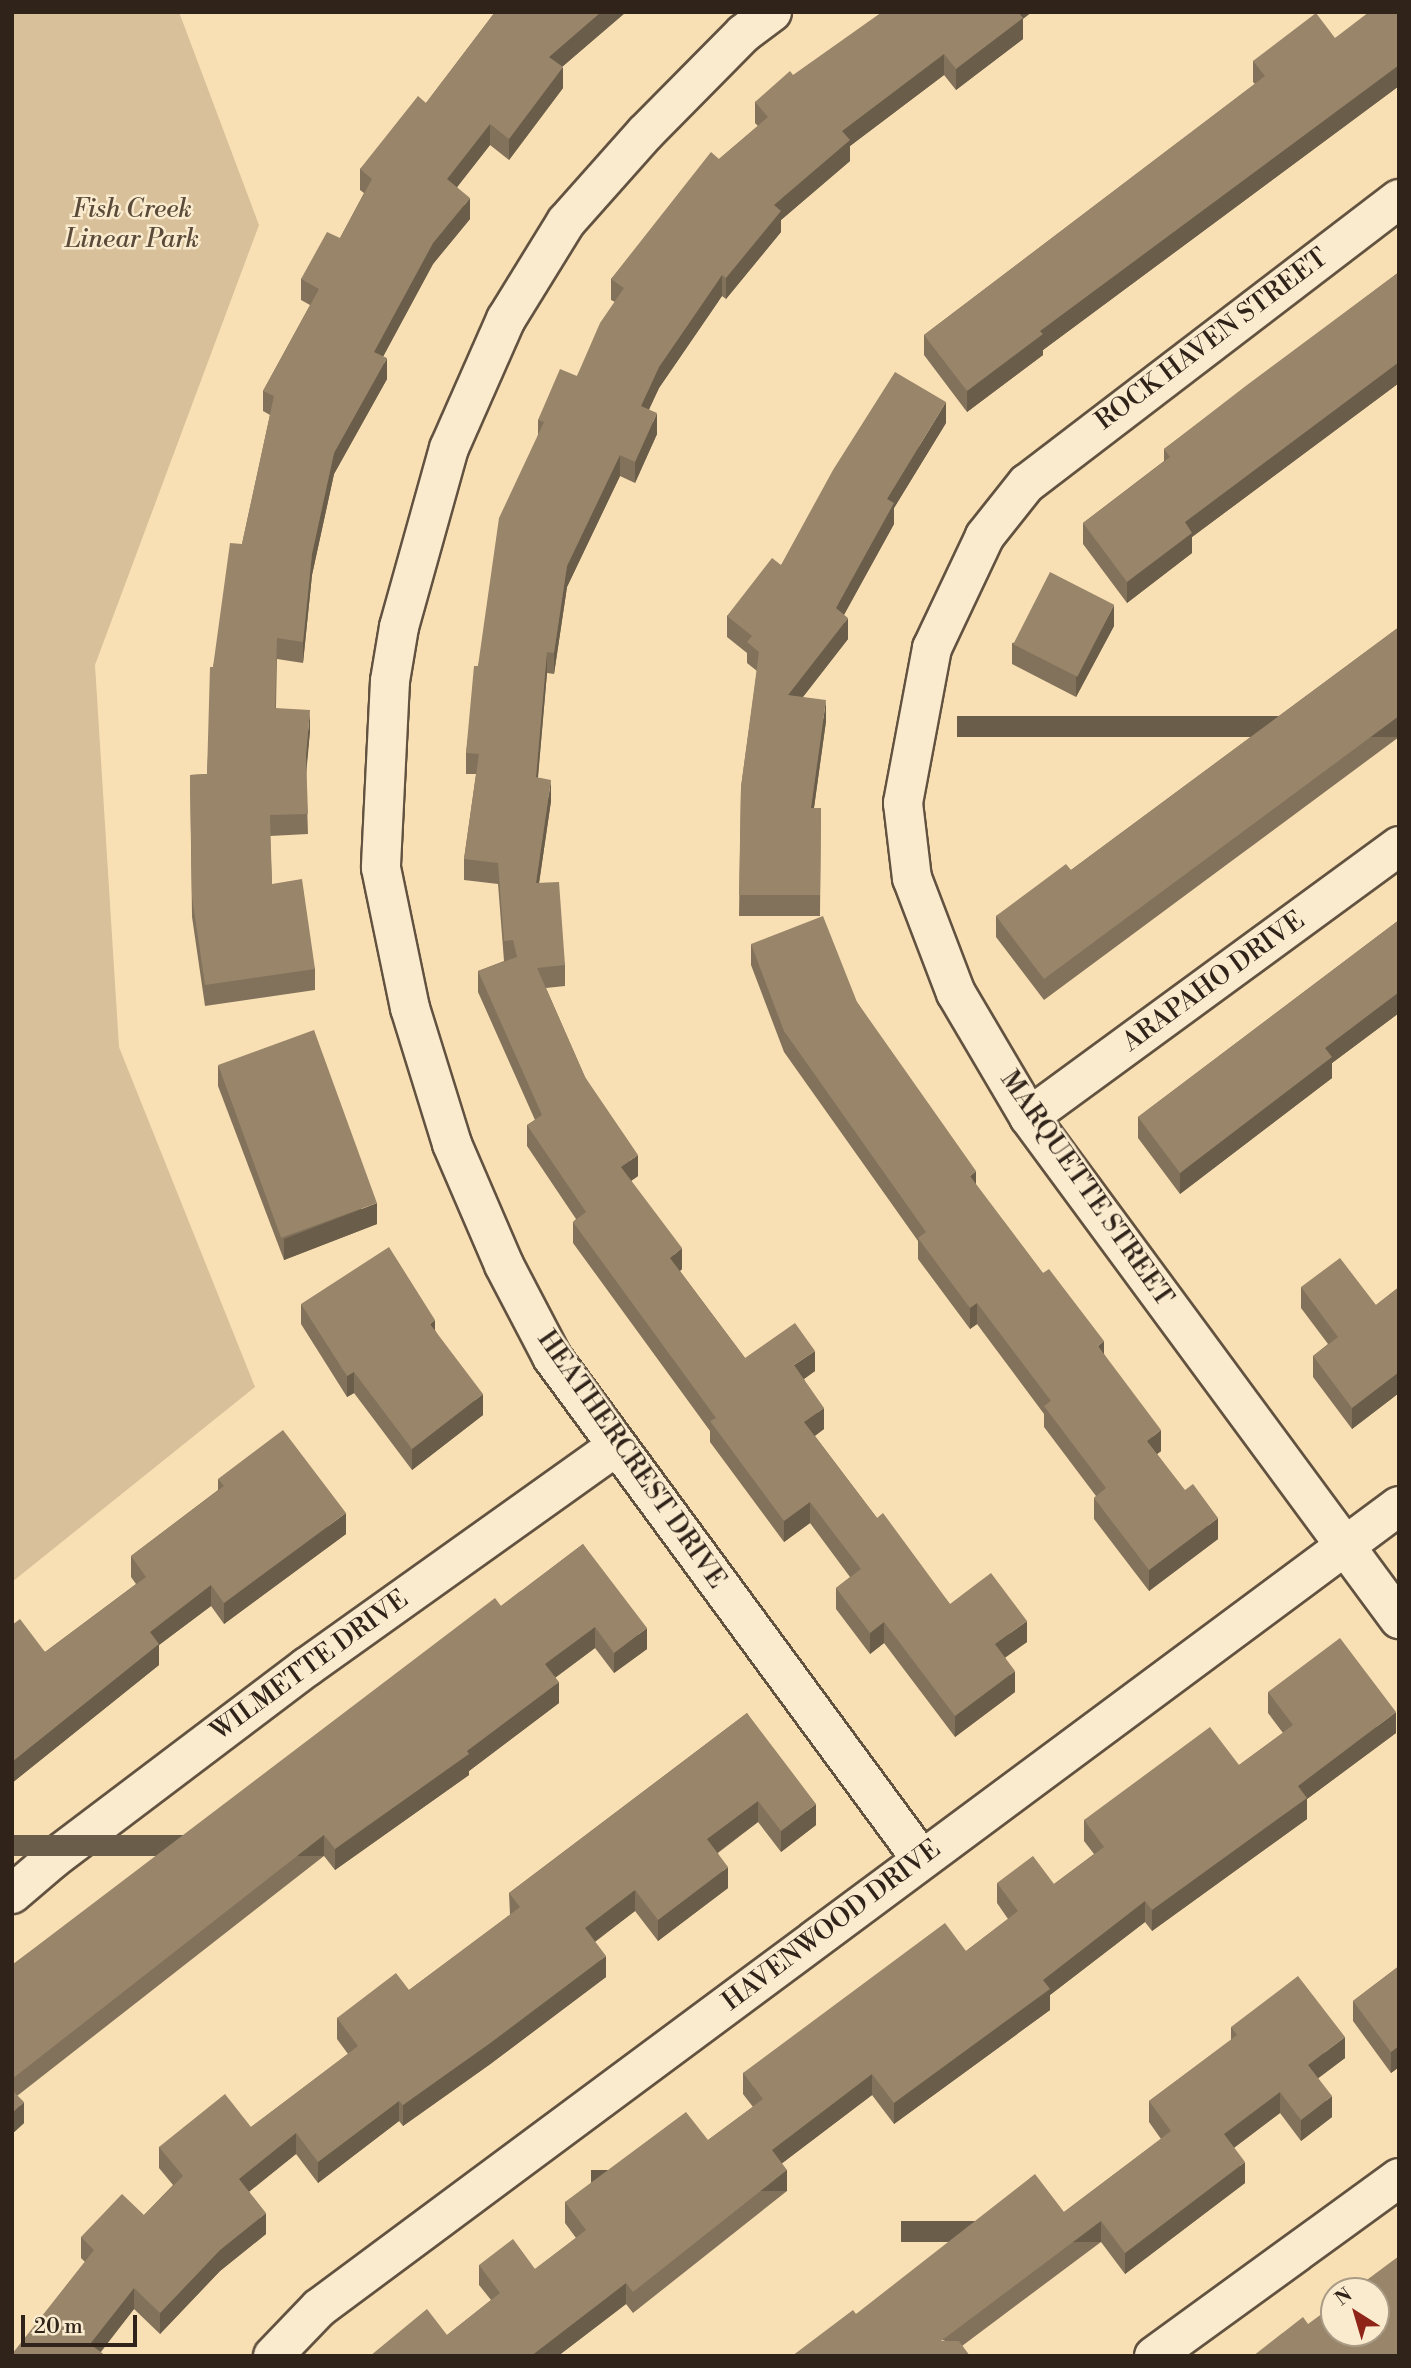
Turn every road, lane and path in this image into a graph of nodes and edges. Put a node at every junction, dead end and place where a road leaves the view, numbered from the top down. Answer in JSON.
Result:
{"nodes":[{"id":1,"x":772,"y":12,"type":"edge"},
{"id":2,"x":1399,"y":199,"type":"edge"},
{"id":3,"x":1027,"y":483,"type":"joint"},
{"id":4,"x":1399,"y":846,"type":"edge"},
{"id":5,"x":1029,"y":1117,"type":"junction"},
{"id":6,"x":615,"y":1447,"type":"junction"},
{"id":7,"x":1399,"y":1506,"type":"edge"},
{"id":8,"x":1345,"y":1546,"type":"junction"},
{"id":9,"x":1399,"y":1619,"type":"edge"},
{"id":10,"x":922,"y":1860,"type":"junction"},
{"id":11,"x":12,"y":1894,"type":"edge"},
{"id":12,"x":1399,"y":2178,"type":"edge"},
{"id":13,"x":273,"y":2356,"type":"edge"},
{"id":14,"x":1154,"y":2356,"type":"edge"}],
"edges":[{"from":1,"to":6,"type":"street","name":"HEATHERCREST DRIVE"},
{"from":2,"to":3,"type":"street","name":"ROCK HAVEN STREET"},
{"from":3,"to":5,"type":"street","name":"MARQUETTE STREET"},
{"from":4,"to":5,"type":"street","name":"ARAPAHO DRIVE"},
{"from":5,"to":8,"type":"street","name":"MARQUETTE STREET"},
{"from":6,"to":10,"type":"street","name":"HEATHERCREST DRIVE"},
{"from":6,"to":11,"type":"street","name":"WILMETTE DRIVE"},
{"from":7,"to":8,"type":"street","name":"HAVENWOOD DRIVE"},
{"from":8,"to":9,"type":"street","name":"MARQUETTE STREET"},
{"from":8,"to":10,"type":"street","name":"HAVENWOOD DRIVE"},
{"from":10,"to":13,"type":"street","name":"HAVENWOOD DRIVE"},
{"from":12,"to":14,"type":"street"}]}
